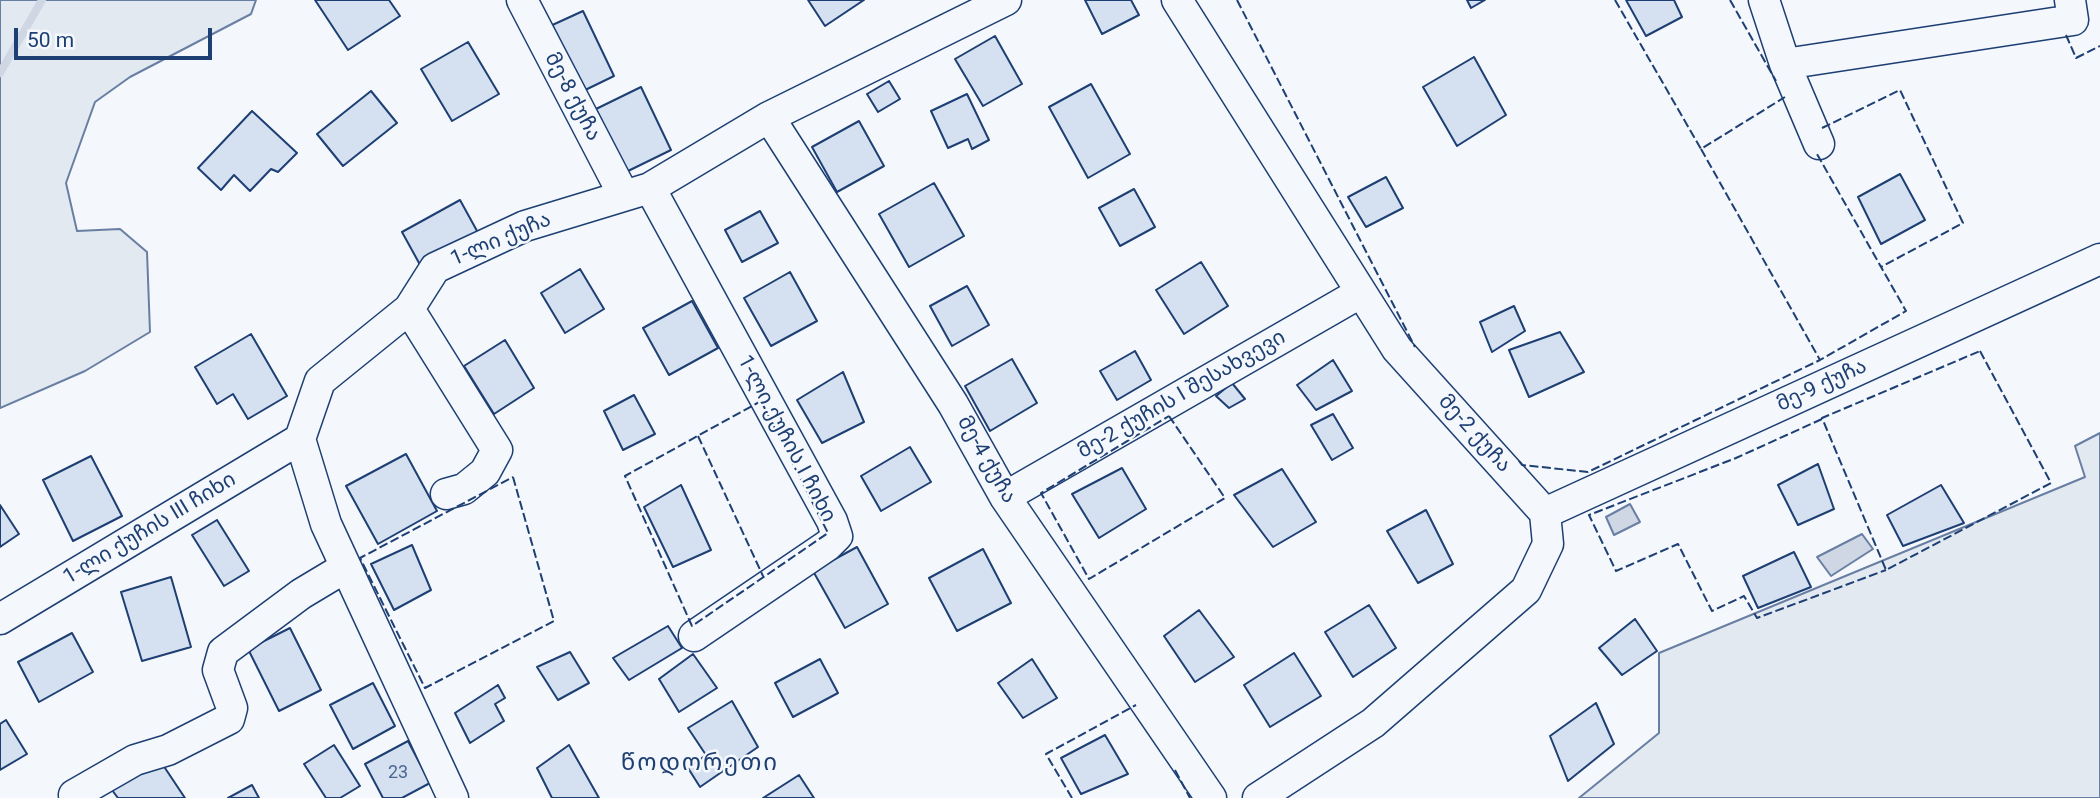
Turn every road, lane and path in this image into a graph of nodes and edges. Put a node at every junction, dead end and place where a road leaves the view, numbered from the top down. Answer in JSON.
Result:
{"nodes":[{"id":1,"x":523,"y":0,"type":"edge"},
{"id":2,"x":1006,"y":0,"type":"edge"},
{"id":3,"x":1177,"y":0,"type":"edge"},
{"id":4,"x":1764,"y":0,"type":"edge"},
{"id":5,"x":2071,"y":10,"type":"edge"},
{"id":6,"x":1785,"y":65,"type":"junction"},
{"id":7,"x":769,"y":117,"type":"junction"},
{"id":8,"x":1819,"y":144,"type":"dead end"},
{"id":9,"x":637,"y":191,"type":"junction"},
{"id":10,"x":2100,"y":259,"type":"edge"},
{"id":11,"x":1360,"y":293,"type":"junction"},
{"id":12,"x":409,"y":309,"type":"junction"},
{"id":13,"x":300,"y":439,"type":"junction"},
{"id":14,"x":446,"y":495,"type":"dead end"},
{"id":15,"x":1005,"y":496,"type":"junction"},
{"id":16,"x":1545,"y":513,"type":"junction"},
{"id":17,"x":346,"y":566,"type":"junction"},
{"id":18,"x":0,"y":619,"type":"edge"},
{"id":19,"x":694,"y":636,"type":"dead end"},
{"id":20,"x":74,"y":795,"type":"dead end"},
{"id":21,"x":453,"y":798,"type":"edge"},
{"id":22,"x":1211,"y":798,"type":"edge"},
{"id":23,"x":1258,"y":798,"type":"edge"}],
"edges":[{"from":1,"to":9,"type":"street","name":"მე-8 ქუჩა"},
{"from":2,"to":7,"type":"street","name":"1-ლი ქუჩა"},
{"from":3,"to":11,"type":"street","name":"მე-2 ქუჩა"},
{"from":4,"to":6,"type":"street"},
{"from":5,"to":6,"type":"street"},
{"from":6,"to":8,"type":"street"},
{"from":7,"to":9,"type":"street","name":"1-ლი ქუჩა"},
{"from":7,"to":15,"type":"street","name":"მე-4 ქუჩა"},
{"from":9,"to":12,"type":"street","name":"1-ლი ქუჩა"},
{"from":9,"to":19,"type":"street","name":"1-ლი ქუჩის I ჩიხი"},
{"from":10,"to":16,"type":"street","name":"მე-9 ქუჩა"},
{"from":11,"to":15,"type":"street","name":"მე-2 ქუჩის I შესახვევი"},
{"from":11,"to":16,"type":"street","name":"მე-2 ქუჩა"},
{"from":12,"to":13,"type":"street","name":"1-ლი ქუჩა"},
{"from":12,"to":14,"type":"street"},
{"from":13,"to":17,"type":"street"},
{"from":13,"to":18,"type":"street","name":"1-ლი ქუჩის III ჩიხი"},
{"from":15,"to":22,"type":"street","name":"მე-4 ქუჩა"},
{"from":16,"to":23,"type":"street"},
{"from":17,"to":20,"type":"street"},
{"from":17,"to":21,"type":"street"}]}
